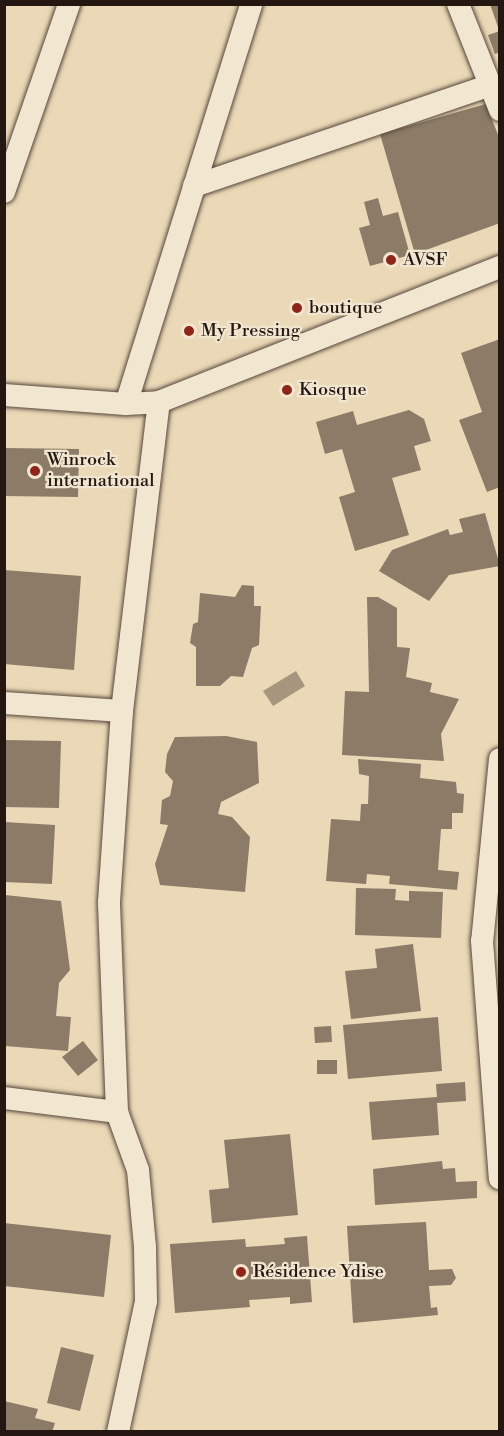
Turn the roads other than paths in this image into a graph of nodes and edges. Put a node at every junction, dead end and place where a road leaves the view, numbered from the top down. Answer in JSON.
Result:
{"nodes":[{"id":1,"x":69,"y":4,"type":"edge"},
{"id":2,"x":251,"y":4,"type":"edge"},
{"id":3,"x":458,"y":4,"type":"edge"},
{"id":4,"x":490,"y":85,"type":"junction"},
{"id":5,"x":500,"y":110,"type":"edge"},
{"id":6,"x":194,"y":186,"type":"junction"},
{"id":7,"x":4,"y":192,"type":"edge"},
{"id":8,"x":500,"y":267,"type":"edge"},
{"id":9,"x":4,"y":395,"type":"edge"},
{"id":10,"x":159,"y":402,"type":"junction"},
{"id":11,"x":126,"y":404,"type":"junction"},
{"id":12,"x":4,"y":704,"type":"edge"},
{"id":13,"x":122,"y":711,"type":"junction"},
{"id":14,"x":500,"y":759,"type":"edge"},
{"id":15,"x":4,"y":1098,"type":"edge"},
{"id":16,"x":117,"y":1112,"type":"junction"},
{"id":17,"x":500,"y":1178,"type":"edge"},
{"id":18,"x":118,"y":1431,"type":"edge"}],
"edges":[{"from":1,"to":7,"type":"street"},
{"from":2,"to":6,"type":"street"},
{"from":3,"to":4,"type":"street"},
{"from":4,"to":5,"type":"street"},
{"from":4,"to":6,"type":"street"},
{"from":6,"to":11,"type":"street"},
{"from":8,"to":10,"type":"street"},
{"from":9,"to":11,"type":"street"},
{"from":10,"to":11,"type":"street"},
{"from":10,"to":13,"type":"street"},
{"from":12,"to":13,"type":"street"},
{"from":13,"to":16,"type":"street"},
{"from":14,"to":17,"type":"street"},
{"from":15,"to":16,"type":"street"},
{"from":16,"to":18,"type":"street"}]}
